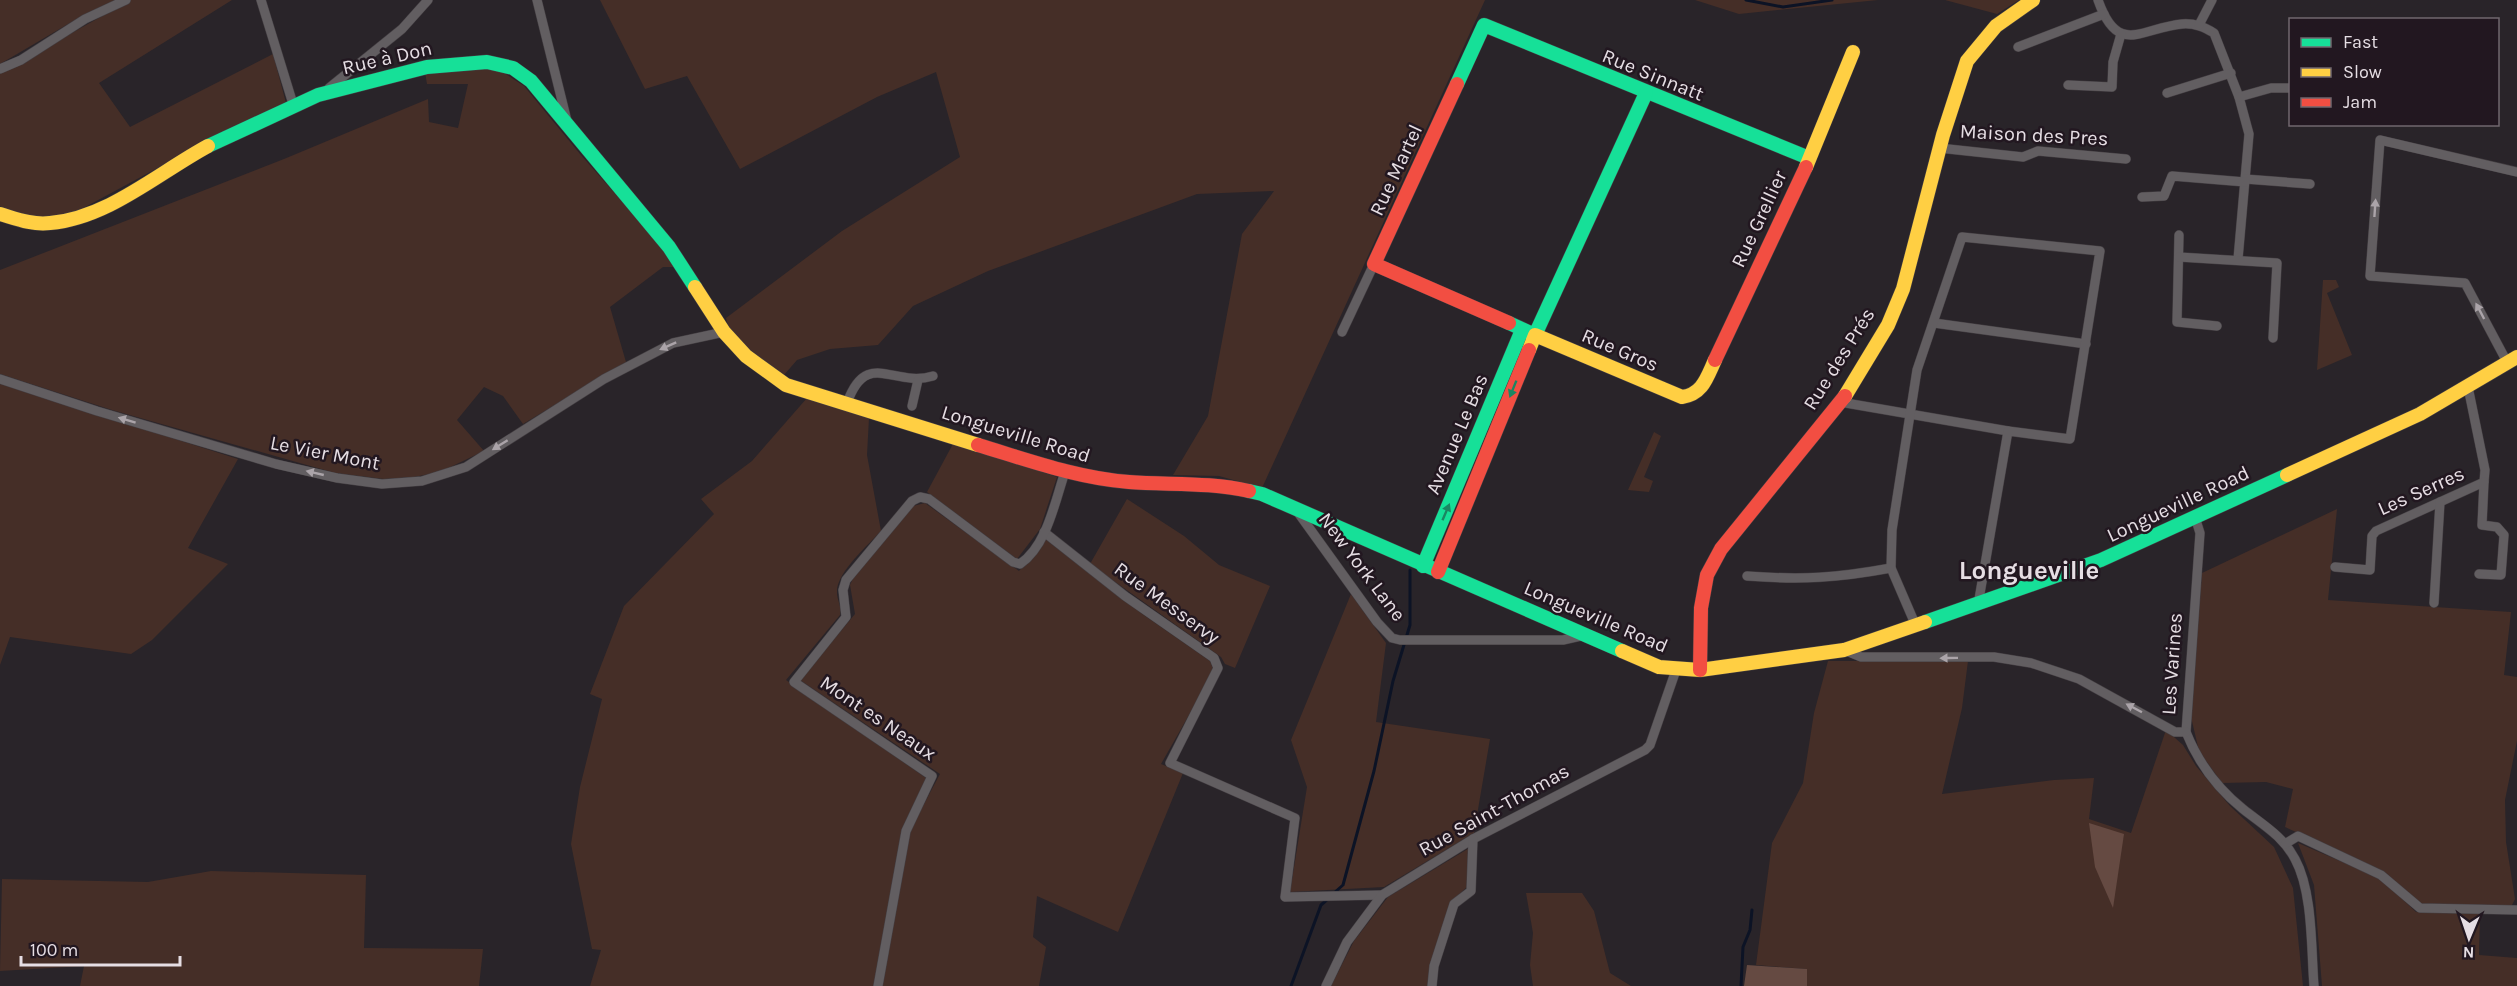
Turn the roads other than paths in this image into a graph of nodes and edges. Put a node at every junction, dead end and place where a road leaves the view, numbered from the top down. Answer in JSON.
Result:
{"nodes":[{"id":1,"x":126,"y":0,"type":"edge"},
{"id":2,"x":261,"y":0,"type":"edge"},
{"id":3,"x":428,"y":0,"type":"edge"},
{"id":4,"x":537,"y":0,"type":"edge"},
{"id":5,"x":2033,"y":0,"type":"edge"},
{"id":6,"x":2098,"y":0,"type":"edge"},
{"id":7,"x":2212,"y":0,"type":"edge"},
{"id":8,"x":2104,"y":14,"type":"junction"},
{"id":9,"x":1484,"y":24,"type":"joint"},
{"id":10,"x":2199,"y":25,"type":"junction"},
{"id":11,"x":2121,"y":34,"type":"junction"},
{"id":12,"x":2018,"y":46,"type":"dead end"},
{"id":13,"x":1853,"y":52,"type":"dead end"},
{"id":14,"x":0,"y":69,"type":"edge"},
{"id":15,"x":2231,"y":73,"type":"junction"},
{"id":16,"x":2068,"y":85,"type":"dead end"},
{"id":17,"x":2289,"y":88,"type":"edge"},
{"id":18,"x":324,"y":92,"type":"junction"},
{"id":19,"x":1646,"y":93,"type":"junction"},
{"id":20,"x":2167,"y":93,"type":"dead end"},
{"id":21,"x":2239,"y":97,"type":"junction"},
{"id":22,"x":293,"y":104,"type":"junction"},
{"id":23,"x":568,"y":124,"type":"junction"},
{"id":24,"x":1939,"y":148,"type":"junction"},
{"id":25,"x":1809,"y":158,"type":"junction"},
{"id":26,"x":2126,"y":159,"type":"dead end"},
{"id":27,"x":2517,"y":172,"type":"edge"},
{"id":28,"x":2245,"y":181,"type":"junction"},
{"id":29,"x":2310,"y":184,"type":"dead end"},
{"id":30,"x":2142,"y":197,"type":"dead end"},
{"id":31,"x":0,"y":214,"type":"edge"},
{"id":32,"x":2179,"y":235,"type":"dead end"},
{"id":33,"x":2179,"y":257,"type":"junction"},
{"id":34,"x":2238,"y":260,"type":"junction"},
{"id":35,"x":1374,"y":264,"type":"junction"},
{"id":36,"x":1934,"y":323,"type":"junction"},
{"id":37,"x":2217,"y":326,"type":"dead end"},
{"id":38,"x":724,"y":332,"type":"junction"},
{"id":39,"x":1342,"y":332,"type":"dead end"},
{"id":40,"x":1529,"y":332,"type":"junction"},
{"id":41,"x":2273,"y":338,"type":"dead end"},
{"id":42,"x":2086,"y":344,"type":"junction"},
{"id":43,"x":2512,"y":359,"type":"edge"},
{"id":44,"x":933,"y":376,"type":"dead end"},
{"id":45,"x":0,"y":379,"type":"edge"},
{"id":46,"x":918,"y":380,"type":"junction"},
{"id":47,"x":2468,"y":387,"type":"junction"},
{"id":48,"x":1690,"y":396,"type":"joint"},
{"id":49,"x":1840,"y":402,"type":"junction"},
{"id":50,"x":848,"y":404,"type":"junction"},
{"id":51,"x":912,"y":406,"type":"dead end"},
{"id":52,"x":1909,"y":415,"type":"junction"},
{"id":53,"x":2008,"y":431,"type":"junction"},
{"id":54,"x":1065,"y":472,"type":"junction"},
{"id":55,"x":2484,"y":482,"type":"junction"},
{"id":56,"x":2440,"y":502,"type":"junction"},
{"id":57,"x":1296,"y":509,"type":"junction"},
{"id":58,"x":2195,"y":517,"type":"junction"},
{"id":59,"x":1044,"y":532,"type":"junction"},
{"id":60,"x":1423,"y":566,"type":"junction"},
{"id":61,"x":2335,"y":567,"type":"dead end"},
{"id":62,"x":1891,"y":568,"type":"junction"},
{"id":63,"x":1438,"y":572,"type":"junction"},
{"id":64,"x":2479,"y":574,"type":"dead end"},
{"id":65,"x":1748,"y":576,"type":"dead end"},
{"id":66,"x":2434,"y":603,"type":"dead end"},
{"id":67,"x":1978,"y":604,"type":"junction"},
{"id":68,"x":1916,"y":626,"type":"junction"},
{"id":69,"x":1585,"y":635,"type":"junction"},
{"id":70,"x":1844,"y":650,"type":"junction"},
{"id":71,"x":1676,"y":670,"type":"junction"},
{"id":72,"x":1700,"y":670,"type":"junction"},
{"id":73,"x":2186,"y":732,"type":"junction"},
{"id":74,"x":1473,"y":839,"type":"junction"},
{"id":75,"x":2285,"y":844,"type":"junction"},
{"id":76,"x":1382,"y":895,"type":"junction"},
{"id":77,"x":2517,"y":910,"type":"edge"},
{"id":78,"x":878,"y":986,"type":"edge"},
{"id":79,"x":1326,"y":986,"type":"edge"},
{"id":80,"x":1432,"y":986,"type":"edge"},
{"id":81,"x":2314,"y":986,"type":"edge"}],
"edges":[{"from":1,"to":14,"type":"street"},
{"from":2,"to":22,"type":"street"},
{"from":3,"to":18,"type":"street"},
{"from":4,"to":23,"type":"street"},
{"from":5,"to":24,"type":"main road","name":"Rue des Prés"},
{"from":6,"to":8,"type":"street"},
{"from":7,"to":10,"type":"street"},
{"from":8,"to":11,"type":"street"},
{"from":8,"to":12,"type":"street"},
{"from":9,"to":19,"type":"main road","name":"Rue Sinnatt"},
{"from":9,"to":35,"type":"main road","name":"Rue Martel"},
{"from":10,"to":11,"type":"street"},
{"from":10,"to":15,"type":"street"},
{"from":11,"to":16,"type":"street"},
{"from":13,"to":25,"type":"main road","name":"Rue Grellier"},
{"from":15,"to":20,"type":"street"},
{"from":15,"to":21,"type":"street"},
{"from":17,"to":21,"type":"street"},
{"from":18,"to":22,"type":"main road","name":"Rue à Don"},
{"from":18,"to":23,"type":"main road","name":"Rue à Don"},
{"from":19,"to":25,"type":"main road","name":"Rue Sinnatt"},
{"from":19,"to":40,"type":"main road","name":"Avenue Le Bas"},
{"from":21,"to":28,"type":"street"},
{"from":22,"to":31,"type":"main road","name":"Rue à Don"},
{"from":23,"to":38,"type":"main road","name":"Rue à Don"},
{"from":24,"to":26,"type":"street","name":"Maison des Pres"},
{"from":24,"to":49,"type":"main road","name":"Rue des Prés"},
{"from":25,"to":48,"type":"main road","name":"Rue Grellier"},
{"from":43,"to":27,"type":"street","one_way":true},
{"from":28,"to":29,"type":"street"},
{"from":28,"to":30,"type":"street"},
{"from":28,"to":34,"type":"street"},
{"from":32,"to":33,"type":"street"},
{"from":33,"to":34,"type":"street"},
{"from":33,"to":37,"type":"street"},
{"from":34,"to":41,"type":"street"},
{"from":35,"to":39,"type":"street","name":"Rue Martel"},
{"from":35,"to":40,"type":"main road","name":"Rue Gros"},
{"from":36,"to":42,"type":"street"},
{"from":36,"to":42,"type":"street"},
{"from":36,"to":52,"type":"street"},
{"from":38,"to":45,"type":"street","name":"Le Vier Mont","one_way":true},
{"from":38,"to":50,"type":"main road","name":"Longueville Road"},
{"from":40,"to":48,"type":"main road","name":"Rue Gros"},
{"from":60,"to":40,"type":"main road","name":"Avenue Le Bas","one_way":true},
{"from":40,"to":63,"type":"main road","name":"Avenue Le Bas","one_way":true},
{"from":42,"to":53,"type":"street"},
{"from":43,"to":47,"type":"main road","name":"Longueville Road"},
{"from":44,"to":46,"type":"street"},
{"from":46,"to":50,"type":"street"},
{"from":46,"to":51,"type":"street"},
{"from":47,"to":55,"type":"street","name":"Les Serres"},
{"from":47,"to":58,"type":"main road","name":"Longueville Road"},
{"from":49,"to":52,"type":"street"},
{"from":49,"to":72,"type":"main road","name":"Rue des Prés"},
{"from":50,"to":54,"type":"main road","name":"Longueville Road"},
{"from":52,"to":53,"type":"street"},
{"from":52,"to":62,"type":"street"},
{"from":53,"to":67,"type":"street"},
{"from":54,"to":57,"type":"main road","name":"Longueville Road"},
{"from":54,"to":59,"type":"street","name":"Mont es Neaux"},
{"from":55,"to":56,"type":"street","name":"Les Serres"},
{"from":55,"to":64,"type":"street","name":"Les Serres"},
{"from":56,"to":61,"type":"street","name":"Les Serres"},
{"from":56,"to":66,"type":"street"},
{"from":57,"to":60,"type":"main road","name":"Longueville Road"},
{"from":57,"to":69,"type":"street","name":"New York Lane"},
{"from":58,"to":67,"type":"main road","name":"Longueville Road"},
{"from":58,"to":73,"type":"street","name":"Les Varines"},
{"from":59,"to":76,"type":"street","name":"Rue Messervy"},
{"from":59,"to":78,"type":"street","name":"Mont es Neaux"},
{"from":60,"to":63,"type":"main road","name":"Longueville Road"},
{"from":62,"to":65,"type":"street"},
{"from":62,"to":68,"type":"street"},
{"from":63,"to":69,"type":"main road","name":"Longueville Road"},
{"from":67,"to":68,"type":"main road","name":"Longueville Road"},
{"from":68,"to":70,"type":"main road","name":"Longueville Road"},
{"from":69,"to":71,"type":"main road","name":"Longueville Road"},
{"from":70,"to":72,"type":"main road","name":"Longueville Road"},
{"from":73,"to":70,"type":"street","one_way":true},
{"from":71,"to":72,"type":"main road","name":"Longueville Road"},
{"from":71,"to":74,"type":"street","name":"Rue Saint-Thomas"},
{"from":73,"to":75,"type":"street","name":"Les Varines"},
{"from":74,"to":76,"type":"street","name":"Rue Saint-Thomas"},
{"from":74,"to":80,"type":"street"},
{"from":75,"to":77,"type":"street"},
{"from":75,"to":81,"type":"street","name":"Les Varines"},
{"from":76,"to":79,"type":"street","name":"Rue Saint-Thomas"}]}
